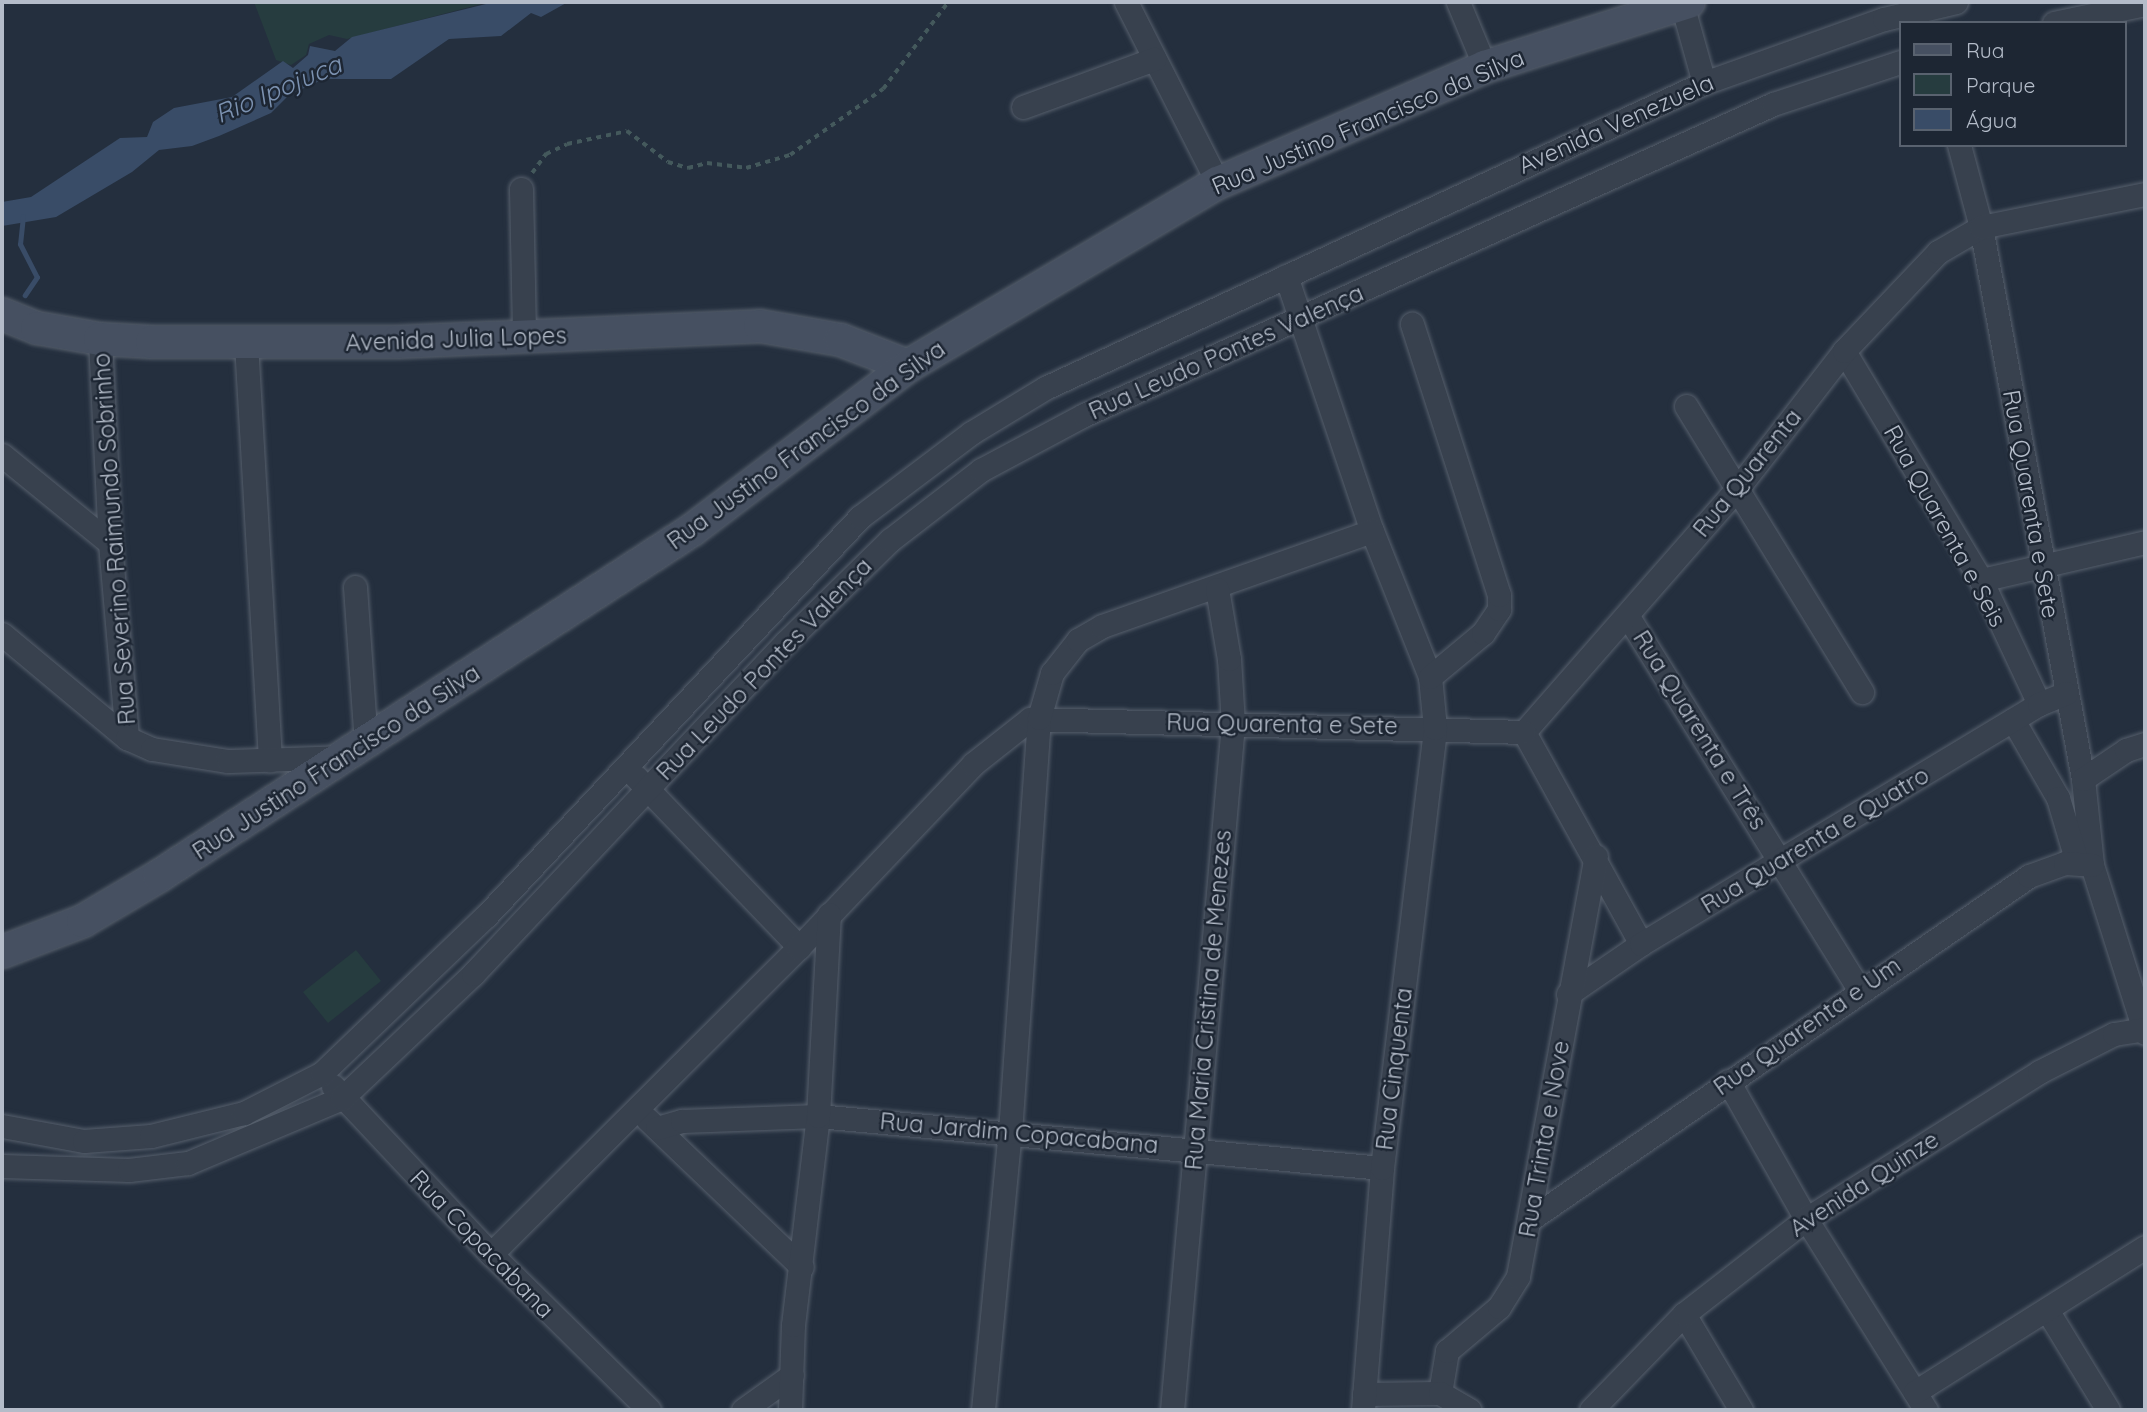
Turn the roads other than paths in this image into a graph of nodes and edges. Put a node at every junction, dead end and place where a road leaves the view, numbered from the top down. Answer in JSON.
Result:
{"nodes":[{"id":1,"x":1126,"y":2,"type":"edge"},
{"id":2,"x":1458,"y":2,"type":"edge"},
{"id":3,"x":1956,"y":2,"type":"edge"},
{"id":4,"x":1686,"y":3,"type":"edge"},
{"id":5,"x":2145,"y":4,"type":"edge"},
{"id":6,"x":1901,"y":21,"type":"edge"},
{"id":7,"x":2064,"y":21,"type":"edge"},
{"id":8,"x":1892,"y":24,"type":"edge"},
{"id":9,"x":1154,"y":59,"type":"junction"},
{"id":10,"x":1898,"y":63,"type":"edge"},
{"id":11,"x":1485,"y":67,"type":"junction"},
{"id":12,"x":1704,"y":83,"type":"junction"},
{"id":13,"x":1023,"y":107,"type":"dead end"},
{"id":14,"x":1960,"y":147,"type":"edge"},
{"id":15,"x":1218,"y":183,"type":"junction"},
{"id":16,"x":521,"y":189,"type":"road end"},
{"id":17,"x":2145,"y":194,"type":"edge"},
{"id":18,"x":1981,"y":227,"type":"junction"},
{"id":19,"x":1286,"y":276,"type":"junction"},
{"id":20,"x":2,"y":314,"type":"edge"},
{"id":21,"x":1300,"y":318,"type":"junction"},
{"id":22,"x":1412,"y":324,"type":"dead end"},
{"id":23,"x":524,"y":336,"type":"junction"},
{"id":24,"x":100,"y":339,"type":"junction"},
{"id":25,"x":246,"y":343,"type":"junction"},
{"id":26,"x":1844,"y":351,"type":"junction"},
{"id":27,"x":908,"y":366,"type":"junction"},
{"id":28,"x":1686,"y":406,"type":"dead end"},
{"id":29,"x":2,"y":455,"type":"edge"},
{"id":30,"x":1737,"y":489,"type":"junction"},
{"id":31,"x":1372,"y":531,"type":"junction"},
{"id":32,"x":2145,"y":542,"type":"edge"},
{"id":33,"x":110,"y":543,"type":"junction"},
{"id":34,"x":2042,"y":564,"type":"junction"},
{"id":35,"x":1981,"y":580,"type":"junction"},
{"id":36,"x":355,"y":587,"type":"dead end"},
{"id":37,"x":1217,"y":589,"type":"junction"},
{"id":38,"x":1627,"y":615,"type":"junction"},
{"id":39,"x":2,"y":634,"type":"edge"},
{"id":40,"x":1430,"y":677,"type":"junction"},
{"id":41,"x":1862,"y":692,"type":"dead end"},
{"id":42,"x":2066,"y":694,"type":"junction"},
{"id":43,"x":2039,"y":704,"type":"junction"},
{"id":44,"x":1039,"y":718,"type":"junction"},
{"id":45,"x":2013,"y":720,"type":"junction"},
{"id":46,"x":1233,"y":724,"type":"junction"},
{"id":47,"x":1435,"y":728,"type":"junction"},
{"id":48,"x":1524,"y":732,"type":"junction"},
{"id":49,"x":127,"y":738,"type":"junction"},
{"id":50,"x":2145,"y":744,"type":"edge"},
{"id":51,"x":357,"y":750,"type":"junction"},
{"id":52,"x":270,"y":760,"type":"junction"},
{"id":53,"x":624,"y":764,"type":"junction"},
{"id":54,"x":2083,"y":779,"type":"junction"},
{"id":55,"x":646,"y":789,"type":"junction"},
{"id":56,"x":1596,"y":856,"type":"junction"},
{"id":57,"x":1783,"y":862,"type":"junction"},
{"id":58,"x":2085,"y":864,"type":"junction"},
{"id":59,"x":829,"y":914,"type":"junction"},
{"id":60,"x":1641,"y":944,"type":"junction"},
{"id":61,"x":799,"y":947,"type":"junction"},
{"id":62,"x":2,"y":952,"type":"edge"},
{"id":63,"x":1859,"y":989,"type":"junction"},
{"id":64,"x":1569,"y":993,"type":"junction"},
{"id":65,"x":2145,"y":1030,"type":"edge"},
{"id":66,"x":322,"y":1073,"type":"junction"},
{"id":67,"x":1728,"y":1081,"type":"junction"},
{"id":68,"x":342,"y":1098,"type":"junction"},
{"id":69,"x":636,"y":1108,"type":"junction"},
{"id":70,"x":817,"y":1116,"type":"junction"},
{"id":71,"x":2,"y":1126,"type":"edge"},
{"id":72,"x":657,"y":1129,"type":"junction"},
{"id":73,"x":1010,"y":1132,"type":"junction"},
{"id":74,"x":1195,"y":1148,"type":"junction"},
{"id":75,"x":2,"y":1166,"type":"edge"},
{"id":76,"x":1382,"y":1168,"type":"junction"},
{"id":77,"x":1532,"y":1218,"type":"junction"},
{"id":78,"x":1806,"y":1219,"type":"junction"},
{"id":79,"x":2145,"y":1247,"type":"edge"},
{"id":80,"x":491,"y":1254,"type":"junction"},
{"id":81,"x":802,"y":1267,"type":"junction"},
{"id":82,"x":2047,"y":1310,"type":"junction"},
{"id":83,"x":1684,"y":1314,"type":"junction"},
{"id":84,"x":792,"y":1375,"type":"junction"},
{"id":85,"x":1440,"y":1393,"type":"junction"},
{"id":86,"x":1921,"y":1401,"type":"edge"},
{"id":87,"x":1364,"y":1402,"type":"edge"},
{"id":88,"x":649,"y":1410,"type":"edge"},
{"id":89,"x":743,"y":1410,"type":"edge"},
{"id":90,"x":790,"y":1410,"type":"edge"},
{"id":91,"x":984,"y":1410,"type":"edge"},
{"id":92,"x":1172,"y":1410,"type":"edge"},
{"id":93,"x":1469,"y":1410,"type":"edge"},
{"id":94,"x":1591,"y":1410,"type":"edge"},
{"id":95,"x":1741,"y":1410,"type":"edge"},
{"id":96,"x":2108,"y":1410,"type":"edge"}],
"edges":[{"from":1,"to":9,"type":"street"},
{"from":2,"to":11,"type":"street"},
{"from":3,"to":6,"type":"street","name":"Avenida Venezuela"},
{"from":4,"to":11,"type":"main road","name":"Rua Justino Francisco da Silva"},
{"from":4,"to":12,"type":"street"},
{"from":5,"to":7,"type":"street"},
{"from":8,"to":12,"type":"street","name":"Avenida Venezuela"},
{"from":9,"to":13,"type":"street"},
{"from":9,"to":15,"type":"street"},
{"from":10,"to":21,"type":"street","name":"Rua Leudo Pontes Valença"},
{"from":11,"to":15,"type":"main road","name":"Rua Justino Francisco da Silva"},
{"from":12,"to":19,"type":"street","name":"Avenida Venezuela"},
{"from":14,"to":18,"type":"street","name":"Rua Quarenta e Sete"},
{"from":15,"to":27,"type":"main road","name":"Rua Justino Francisco da Silva"},
{"from":16,"to":23,"type":"street"},
{"from":17,"to":18,"type":"street","name":"Rua Quarenta"},
{"from":18,"to":26,"type":"street","name":"Rua Quarenta"},
{"from":18,"to":34,"type":"street","name":"Rua Quarenta e Sete"},
{"from":19,"to":21,"type":"street","name":"Rua Cinquenta"},
{"from":19,"to":53,"type":"street"},
{"from":20,"to":24,"type":"main road","name":"Avenida Julia Lopes"},
{"from":21,"to":31,"type":"street","name":"Rua Cinquenta"},
{"from":21,"to":55,"type":"street","name":"Rua Leudo Pontes Valença"},
{"from":22,"to":40,"type":"street"},
{"from":23,"to":25,"type":"main road","name":"Avenida Julia Lopes"},
{"from":23,"to":27,"type":"main road","name":"Avenida Julia Lopes"},
{"from":24,"to":25,"type":"main road","name":"Avenida Julia Lopes"},
{"from":24,"to":33,"type":"street","name":"Rua Severino Raimundo Sobrinho"},
{"from":25,"to":52,"type":"street"},
{"from":26,"to":30,"type":"street","name":"Rua Quarenta"},
{"from":26,"to":35,"type":"street","name":"Rua Quarenta e Seis"},
{"from":27,"to":51,"type":"main road","name":"Rua Justino Francisco da Silva"},
{"from":28,"to":30,"type":"street"},
{"from":29,"to":33,"type":"street"},
{"from":30,"to":38,"type":"street","name":"Rua Quarenta"},
{"from":30,"to":41,"type":"street"},
{"from":31,"to":37,"type":"street"},
{"from":31,"to":40,"type":"street","name":"Rua Cinquenta"},
{"from":32,"to":34,"type":"street"},
{"from":33,"to":49,"type":"street","name":"Rua Severino Raimundo Sobrinho"},
{"from":34,"to":35,"type":"street"},
{"from":34,"to":42,"type":"street","name":"Rua Quarenta e Sete"},
{"from":35,"to":43,"type":"street","name":"Rua Quarenta e Seis"},
{"from":36,"to":51,"type":"street"},
{"from":37,"to":44,"type":"street"},
{"from":37,"to":46,"type":"street","name":"Rua Maria Cristina de Menezes"},
{"from":38,"to":48,"type":"street","name":"Rua Quarenta"},
{"from":38,"to":57,"type":"street","name":"Rua Quarenta e Três"},
{"from":39,"to":49,"type":"street"},
{"from":40,"to":47,"type":"street","name":"Rua Cinquenta"},
{"from":42,"to":43,"type":"street","name":"Rua Quarenta e Quatro"},
{"from":42,"to":54,"type":"street","name":"Rua Quarenta e Sete"},
{"from":43,"to":45,"type":"street","name":"Rua Quarenta e Quatro"},
{"from":44,"to":46,"type":"street","name":"Rua Quarenta e Sete"},
{"from":44,"to":59,"type":"street"},
{"from":44,"to":73,"type":"street"},
{"from":45,"to":57,"type":"street","name":"Rua Quarenta e Quatro"},
{"from":45,"to":58,"type":"street"},
{"from":46,"to":47,"type":"street","name":"Rua Quarenta e Sete"},
{"from":46,"to":74,"type":"street","name":"Rua Maria Cristina de Menezes"},
{"from":47,"to":48,"type":"street","name":"Rua Quarenta e Sete"},
{"from":47,"to":76,"type":"street","name":"Rua Cinquenta"},
{"from":48,"to":56,"type":"street"},
{"from":49,"to":52,"type":"street"},
{"from":50,"to":54,"type":"street"},
{"from":51,"to":52,"type":"street"},
{"from":51,"to":62,"type":"main road","name":"Rua Justino Francisco da Silva"},
{"from":53,"to":55,"type":"street"},
{"from":53,"to":66,"type":"street"},
{"from":54,"to":58,"type":"street","name":"Rua Quarenta e Sete"},
{"from":55,"to":61,"type":"street"},
{"from":55,"to":68,"type":"street","name":"Rua Leudo Pontes Valença"},
{"from":56,"to":60,"type":"street"},
{"from":56,"to":64,"type":"street","name":"Rua Trinta e Nove"},
{"from":57,"to":60,"type":"street","name":"Rua Quarenta e Quatro"},
{"from":57,"to":63,"type":"street","name":"Rua Quarenta e Três"},
{"from":58,"to":63,"type":"street","name":"Rua Quarenta e Um"},
{"from":58,"to":65,"type":"street"},
{"from":59,"to":61,"type":"street"},
{"from":59,"to":70,"type":"street"},
{"from":60,"to":64,"type":"street","name":"Rua Quarenta e Quatro"},
{"from":61,"to":69,"type":"street"},
{"from":63,"to":67,"type":"street","name":"Rua Quarenta e Um"},
{"from":64,"to":77,"type":"street","name":"Rua Trinta e Nove"},
{"from":65,"to":78,"type":"street","name":"Avenida Quinze"},
{"from":66,"to":68,"type":"street","name":"Rua Copacabana"},
{"from":66,"to":71,"type":"street"},
{"from":67,"to":77,"type":"street","name":"Rua Quarenta e Um"},
{"from":67,"to":78,"type":"street"},
{"from":68,"to":75,"type":"street"},
{"from":68,"to":80,"type":"street","name":"Rua Copacabana"},
{"from":69,"to":72,"type":"street"},
{"from":69,"to":80,"type":"street"},
{"from":70,"to":72,"type":"street","name":"Rua Jardim Copacabana"},
{"from":70,"to":73,"type":"street","name":"Rua Jardim Copacabana"},
{"from":70,"to":81,"type":"street"},
{"from":72,"to":81,"type":"street"},
{"from":73,"to":74,"type":"street","name":"Rua Jardim Copacabana"},
{"from":73,"to":91,"type":"street"},
{"from":74,"to":76,"type":"street","name":"Rua Jardim Copacabana"},
{"from":74,"to":92,"type":"street","name":"Rua Maria Cristina de Menezes"},
{"from":76,"to":87,"type":"street","name":"Rua Cinquenta"},
{"from":77,"to":85,"type":"street","name":"Rua Trinta e Nove"},
{"from":78,"to":83,"type":"street","name":"Avenida Quinze"},
{"from":78,"to":86,"type":"street"},
{"from":79,"to":82,"type":"street"},
{"from":80,"to":88,"type":"street","name":"Rua Copacabana"},
{"from":81,"to":84,"type":"street"},
{"from":82,"to":86,"type":"street"},
{"from":82,"to":96,"type":"street"},
{"from":83,"to":94,"type":"street","name":"Avenida Quinze"},
{"from":83,"to":95,"type":"street"},
{"from":84,"to":89,"type":"street"},
{"from":84,"to":90,"type":"street"},
{"from":85,"to":87,"type":"street"},
{"from":85,"to":93,"type":"street"}]}
